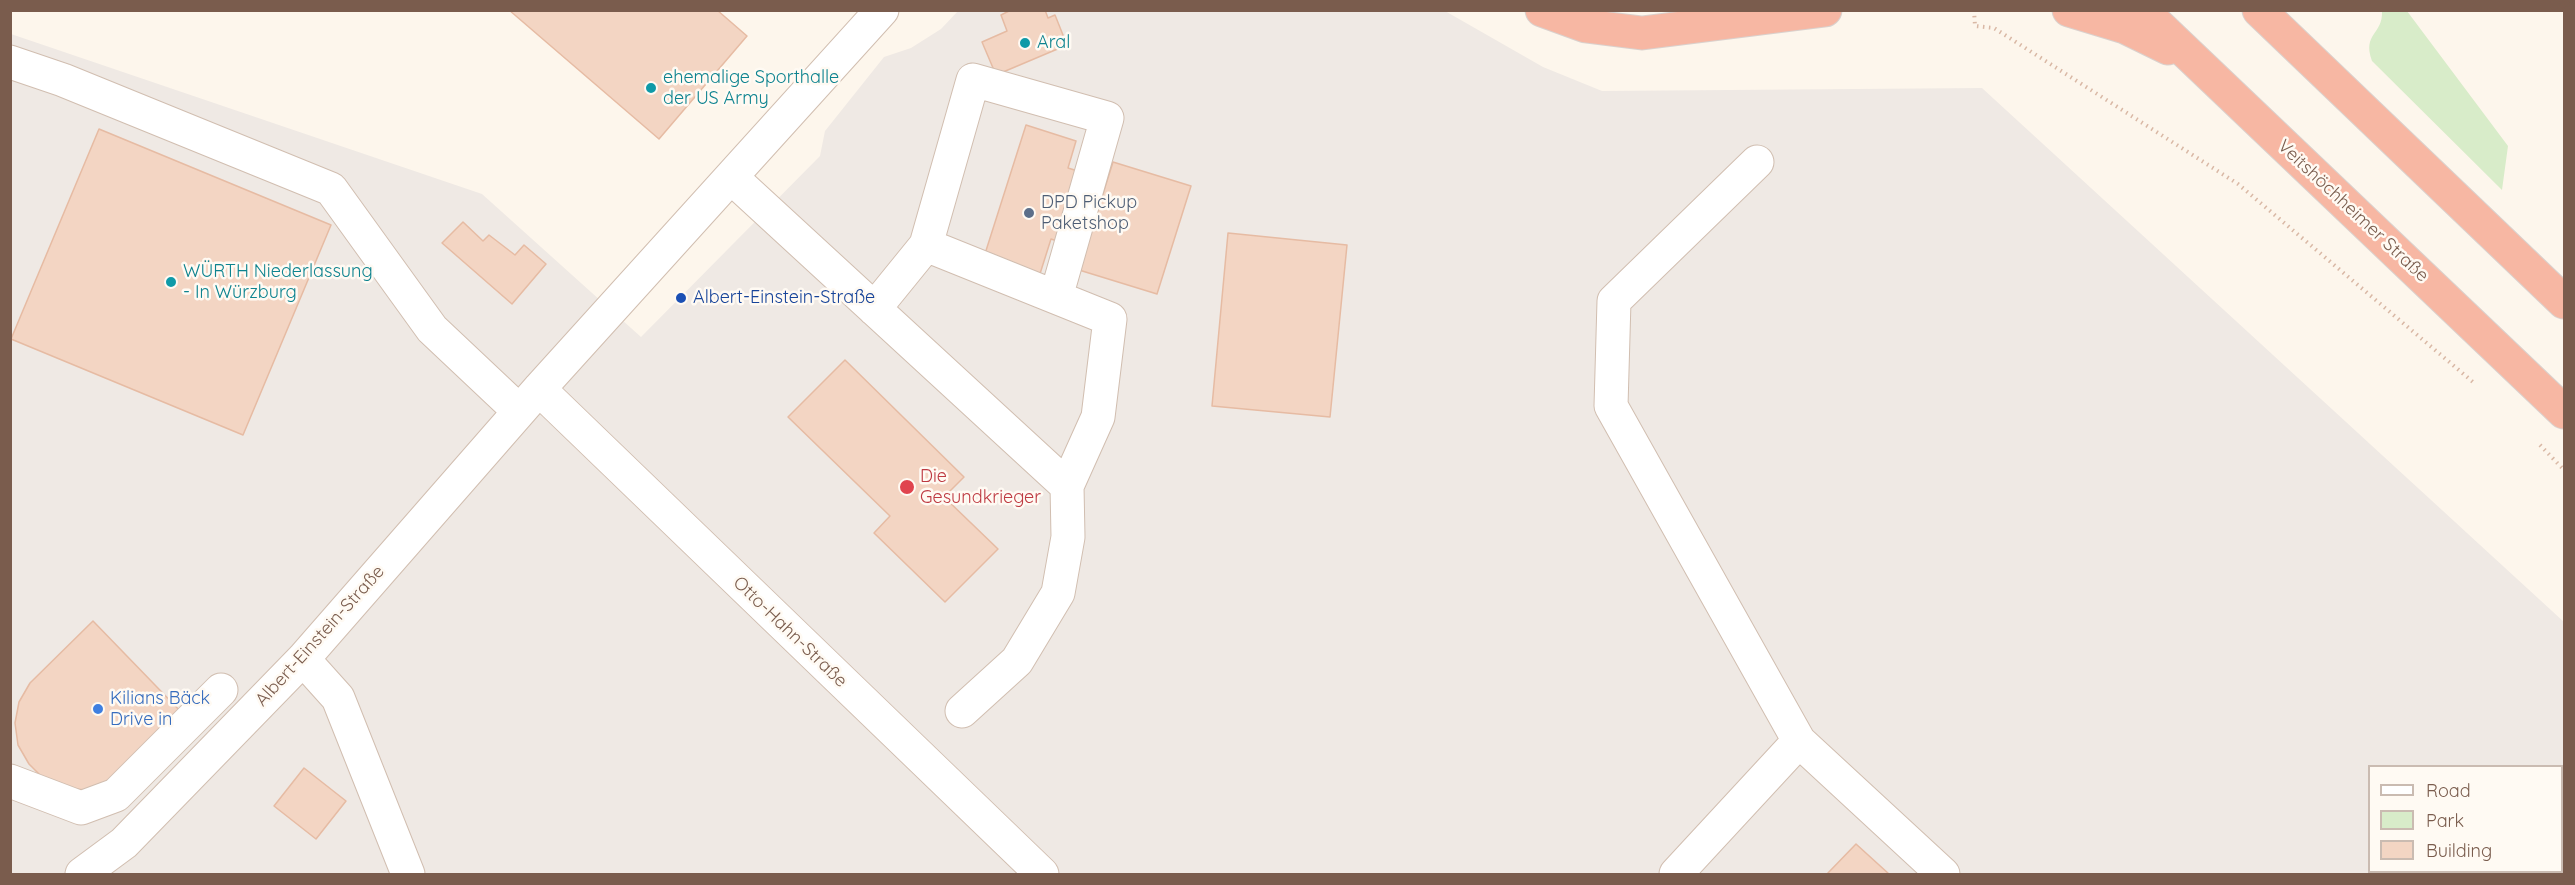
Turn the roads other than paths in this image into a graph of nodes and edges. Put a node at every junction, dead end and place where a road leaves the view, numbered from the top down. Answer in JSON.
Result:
{"nodes":[{"id":1,"x":882,"y":10,"type":"edge"},
{"id":2,"x":1542,"y":10,"type":"edge"},
{"id":3,"x":1825,"y":10,"type":"edge"},
{"id":4,"x":2069,"y":10,"type":"edge"},
{"id":5,"x":2142,"y":10,"type":"edge"},
{"id":6,"x":2259,"y":10,"type":"edge"},
{"id":7,"x":1713,"y":18,"type":"edge"},
{"id":8,"x":2193,"y":59,"type":"junction"},
{"id":9,"x":10,"y":62,"type":"edge"},
{"id":10,"x":1757,"y":162,"type":"dead end"},
{"id":11,"x":731,"y":177,"type":"junction"},
{"id":12,"x":926,"y":245,"type":"junction"},
{"id":13,"x":1056,"y":297,"type":"junction"},
{"id":14,"x":2565,"y":302,"type":"edge"},
{"id":15,"x":874,"y":309,"type":"junction"},
{"id":16,"x":529,"y":400,"type":"junction"},
{"id":17,"x":2565,"y":412,"type":"edge"},
{"id":18,"x":1067,"y":486,"type":"junction"},
{"id":19,"x":303,"y":659,"type":"junction"},
{"id":20,"x":221,"y":690,"type":"dead end"},
{"id":21,"x":962,"y":711,"type":"dead end"},
{"id":22,"x":1799,"y":741,"type":"junction"},
{"id":23,"x":10,"y":781,"type":"edge"},
{"id":24,"x":82,"y":874,"type":"edge"},
{"id":25,"x":408,"y":874,"type":"edge"},
{"id":26,"x":1042,"y":874,"type":"edge"},
{"id":27,"x":1676,"y":874,"type":"edge"},
{"id":28,"x":1943,"y":874,"type":"edge"}],
"edges":[{"from":1,"to":11,"type":"street","name":"Albert-Einstein-Straße"},
{"from":2,"to":7,"type":"highway"},
{"from":3,"to":7,"type":"highway"},
{"from":4,"to":8,"type":"highway"},
{"from":5,"to":8,"type":"highway","name":"Veitshöchheimer Straße"},
{"from":6,"to":14,"type":"highway"},
{"from":8,"to":17,"type":"highway","name":"Veitshöchheimer Straße"},
{"from":9,"to":16,"type":"street","name":"Otto-Hahn-Straße"},
{"from":10,"to":22,"type":"street"},
{"from":11,"to":15,"type":"street"},
{"from":11,"to":16,"type":"street","name":"Albert-Einstein-Straße"},
{"from":12,"to":13,"type":"street"},
{"from":12,"to":13,"type":"street"},
{"from":12,"to":15,"type":"street"},
{"from":13,"to":18,"type":"street"},
{"from":15,"to":18,"type":"street"},
{"from":16,"to":19,"type":"street","name":"Albert-Einstein-Straße"},
{"from":16,"to":26,"type":"street","name":"Otto-Hahn-Straße"},
{"from":18,"to":21,"type":"street"},
{"from":19,"to":24,"type":"street","name":"Albert-Einstein-Straße"},
{"from":19,"to":25,"type":"street"},
{"from":20,"to":23,"type":"street"},
{"from":22,"to":27,"type":"street"},
{"from":22,"to":28,"type":"street"}]}
